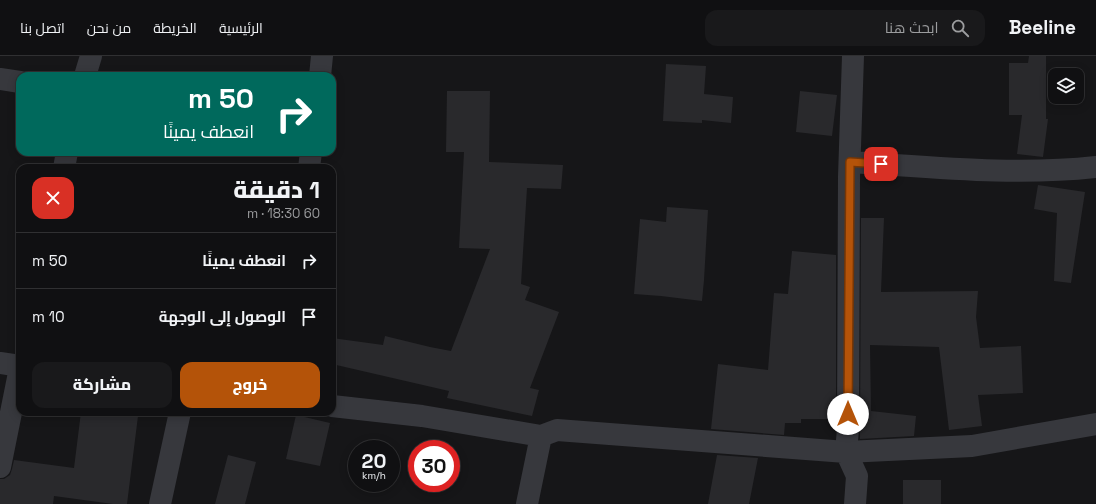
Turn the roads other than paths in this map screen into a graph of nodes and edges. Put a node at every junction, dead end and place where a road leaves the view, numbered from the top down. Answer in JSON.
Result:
{"nodes":[{"id":1,"x":91,"y":56,"type":"edge"},
{"id":2,"x":322,"y":56,"type":"edge"},
{"id":3,"x":853,"y":56,"type":"edge"},
{"id":4,"x":86,"y":72,"type":"edge"},
{"id":5,"x":320,"y":72,"type":"edge"},
{"id":6,"x":0,"y":79,"type":"edge"},
{"id":7,"x":16,"y":81,"type":"edge"},
{"id":8,"x":850,"y":162,"type":"junction"},
{"id":9,"x":1096,"y":167,"type":"edge"},
{"id":10,"x":0,"y":363,"type":"edge"},
{"id":11,"x":16,"y":366,"type":"edge"},
{"id":12,"x":16,"y":387,"type":"edge"},
{"id":13,"x":336,"y":406,"type":"edge"},
{"id":14,"x":179,"y":416,"type":"edge"},
{"id":15,"x":1096,"y":424,"type":"edge"},
{"id":16,"x":541,"y":436,"type":"junction"},
{"id":17,"x":846,"y":452,"type":"junction"},
{"id":18,"x":0,"y":467,"type":"edge"},
{"id":19,"x":160,"y":504,"type":"edge"},
{"id":20,"x":527,"y":504,"type":"edge"},
{"id":21,"x":855,"y":504,"type":"edge"}],
"edges":[{"from":1,"to":4,"type":"street"},
{"from":2,"to":5,"type":"street"},
{"from":3,"to":8,"type":"street"},
{"from":6,"to":7,"type":"street"},
{"from":8,"to":9,"type":"street"},
{"from":8,"to":17,"type":"street"},
{"from":10,"to":11,"type":"street"},
{"from":12,"to":18,"type":"street"},
{"from":13,"to":16,"type":"street"},
{"from":14,"to":19,"type":"street"},
{"from":15,"to":17,"type":"street"},
{"from":16,"to":17,"type":"street"},
{"from":16,"to":20,"type":"street"},
{"from":17,"to":21,"type":"street"}]}
